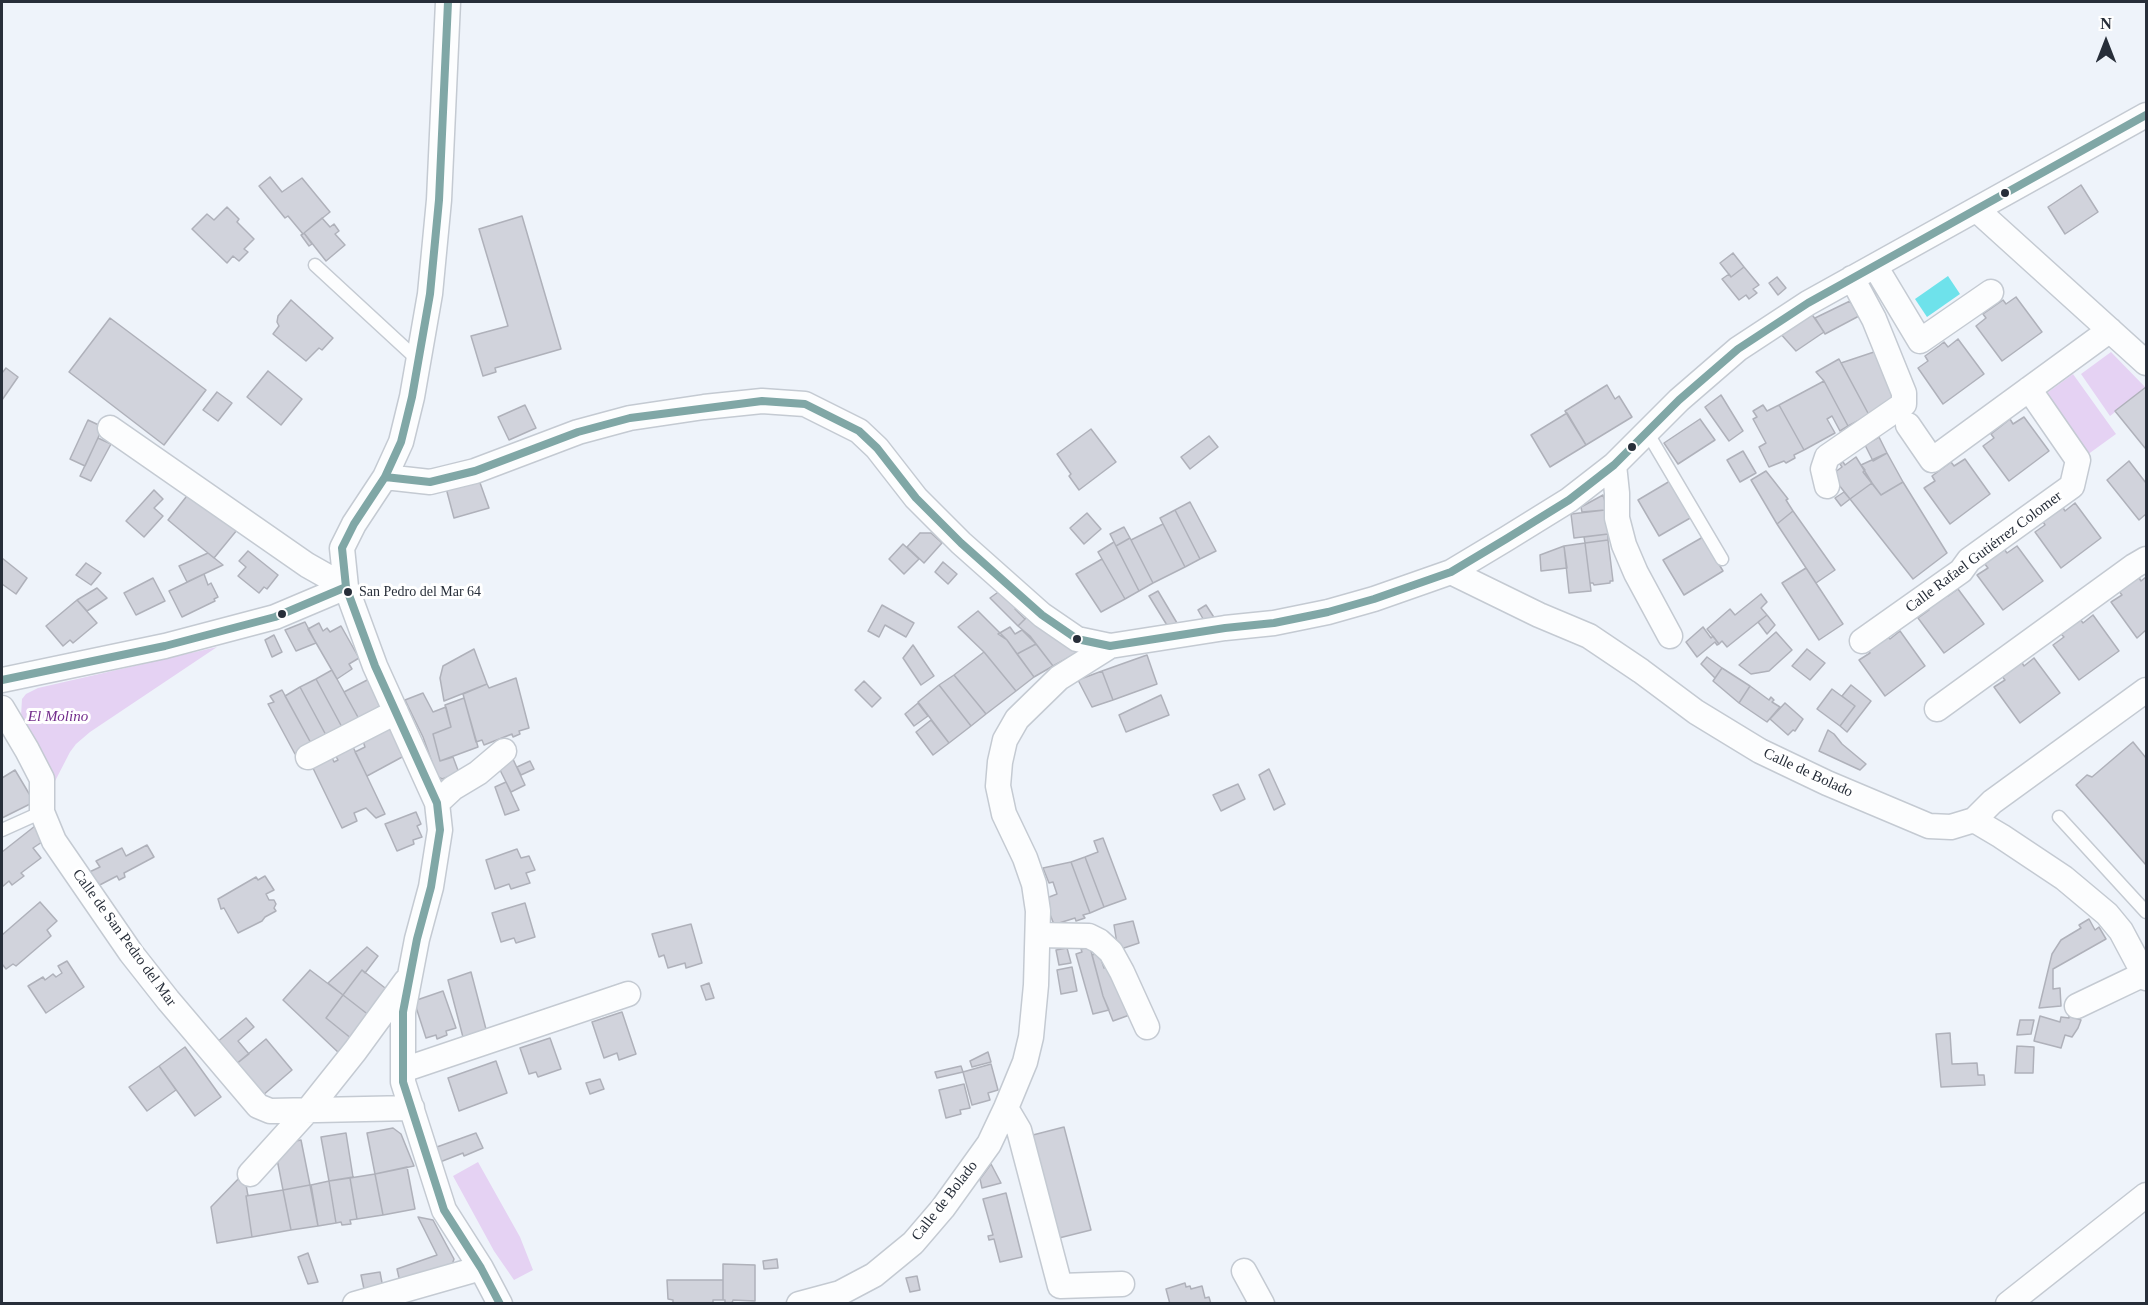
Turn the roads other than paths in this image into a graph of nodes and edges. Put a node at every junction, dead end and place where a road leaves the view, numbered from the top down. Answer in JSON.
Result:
{"nodes":[{"id":1,"x":448,"y":2,"type":"edge"},
{"id":2,"x":2146,"y":115,"type":"edge"},
{"id":3,"x":1977,"y":210,"type":"junction"},
{"id":4,"x":315,"y":265,"type":"dead end"},
{"id":5,"x":1875,"y":266,"type":"junction"},
{"id":6,"x":1852,"y":278,"type":"junction"},
{"id":7,"x":1991,"y":292,"type":"dead end"},
{"id":8,"x":2110,"y":330,"type":"junction"},
{"id":9,"x":418,"y":360,"type":"junction"},
{"id":10,"x":2146,"y":363,"type":"edge"},
{"id":11,"x":2029,"y":389,"type":"junction"},
{"id":12,"x":1908,"y":425,"type":"dead end"},
{"id":13,"x":110,"y":428,"type":"dead end"},
{"id":14,"x":1647,"y":432,"type":"junction"},
{"id":15,"x":1614,"y":465,"type":"junction"},
{"id":16,"x":385,"y":477,"type":"junction"},
{"id":17,"x":1827,"y":486,"type":"dead end"},
{"id":18,"x":1722,"y":559,"type":"dead end"},
{"id":19,"x":2146,"y":559,"type":"edge"},
{"id":20,"x":1451,"y":572,"type":"junction"},
{"id":21,"x":346,"y":587,"type":"junction"},
{"id":22,"x":1670,"y":636,"type":"dead end"},
{"id":23,"x":1862,"y":641,"type":"dead end"},
{"id":24,"x":1110,"y":646,"type":"junction"},
{"id":25,"x":2,"y":680,"type":"edge"},
{"id":26,"x":2146,"y":690,"type":"edge"},
{"id":27,"x":2,"y":708,"type":"edge"},
{"id":28,"x":1936,"y":709,"type":"dead end"},
{"id":29,"x":396,"y":712,"type":"junction"},
{"id":30,"x":504,"y":751,"type":"dead end"},
{"id":31,"x":308,"y":758,"type":"dead end"},
{"id":32,"x":437,"y":803,"type":"junction"},
{"id":33,"x":42,"y":812,"type":"junction"},
{"id":34,"x":2059,"y":817,"type":"dead end"},
{"id":35,"x":1974,"y":820,"type":"junction"},
{"id":36,"x":2,"y":830,"type":"edge"},
{"id":37,"x":2146,"y":912,"type":"edge"},
{"id":38,"x":1038,"y":935,"type":"junction"},
{"id":39,"x":2143,"y":964,"type":"edge"},
{"id":40,"x":409,"y":977,"type":"junction"},
{"id":41,"x":628,"y":994,"type":"dead end"},
{"id":42,"x":2077,"y":1006,"type":"dead end"},
{"id":43,"x":1147,"y":1027,"type":"dead end"},
{"id":44,"x":403,"y":1070,"type":"junction"},
{"id":45,"x":412,"y":1108,"type":"junction"},
{"id":46,"x":1006,"y":1108,"type":"junction"},
{"id":47,"x":308,"y":1110,"type":"junction"},
{"id":48,"x":250,"y":1174,"type":"dead end"},
{"id":49,"x":2146,"y":1195,"type":"edge"},
{"id":50,"x":481,"y":1268,"type":"junction"},
{"id":51,"x":1244,"y":1271,"type":"dead end"},
{"id":52,"x":1122,"y":1284,"type":"dead end"},
{"id":53,"x":355,"y":1304,"type":"edge"},
{"id":54,"x":500,"y":1304,"type":"edge"},
{"id":55,"x":799,"y":1304,"type":"edge"},
{"id":56,"x":1262,"y":1304,"type":"edge"},
{"id":57,"x":2008,"y":1304,"type":"edge"}],
"edges":[{"from":1,"to":9,"type":"street"},
{"from":2,"to":3,"type":"street","name":"Calle de Bolado"},
{"from":3,"to":5,"type":"street","name":"Calle de Bolado"},
{"from":3,"to":8,"type":"street"},
{"from":4,"to":9,"type":"lane"},
{"from":5,"to":6,"type":"street","name":"Calle de Bolado"},
{"from":5,"to":7,"type":"street"},
{"from":6,"to":14,"type":"street","name":"Calle de Bolado"},
{"from":6,"to":17,"type":"street"},
{"from":8,"to":10,"type":"street"},
{"from":8,"to":11,"type":"street"},
{"from":9,"to":16,"type":"street"},
{"from":11,"to":12,"type":"street"},
{"from":11,"to":23,"type":"street","name":"Calle Rafael Gutiérrez Colomer"},
{"from":13,"to":21,"type":"street"},
{"from":14,"to":15,"type":"street","name":"Calle de Bolado"},
{"from":14,"to":18,"type":"lane"},
{"from":15,"to":20,"type":"street","name":"Calle de Bolado"},
{"from":15,"to":22,"type":"street"},
{"from":16,"to":21,"type":"street"},
{"from":16,"to":24,"type":"street","name":"Calle de Bolado"},
{"from":19,"to":28,"type":"street"},
{"from":20,"to":24,"type":"street","name":"Calle de Bolado"},
{"from":20,"to":35,"type":"street","name":"Calle de Bolado"},
{"from":21,"to":25,"type":"street"},
{"from":21,"to":29,"type":"street"},
{"from":24,"to":38,"type":"street","name":"Calle de Bolado"},
{"from":26,"to":35,"type":"street"},
{"from":27,"to":33,"type":"street","name":"Calle de San Pedro del Mar"},
{"from":29,"to":31,"type":"street"},
{"from":29,"to":32,"type":"street"},
{"from":30,"to":32,"type":"street"},
{"from":32,"to":40,"type":"street"},
{"from":33,"to":36,"type":"lane"},
{"from":33,"to":47,"type":"street","name":"Calle de San Pedro del Mar"},
{"from":34,"to":37,"type":"lane"},
{"from":35,"to":39,"type":"street"},
{"from":38,"to":43,"type":"street"},
{"from":38,"to":46,"type":"street","name":"Calle de Bolado"},
{"from":39,"to":42,"type":"street"},
{"from":40,"to":44,"type":"street"},
{"from":40,"to":47,"type":"street"},
{"from":41,"to":44,"type":"street"},
{"from":44,"to":45,"type":"street"},
{"from":45,"to":47,"type":"street","name":"Calle de San Pedro del Mar"},
{"from":45,"to":50,"type":"street"},
{"from":46,"to":52,"type":"street"},
{"from":46,"to":55,"type":"street","name":"Calle de Bolado"},
{"from":47,"to":48,"type":"street"},
{"from":49,"to":57,"type":"street"},
{"from":50,"to":53,"type":"street"},
{"from":50,"to":54,"type":"street"},
{"from":51,"to":56,"type":"street"}]}
